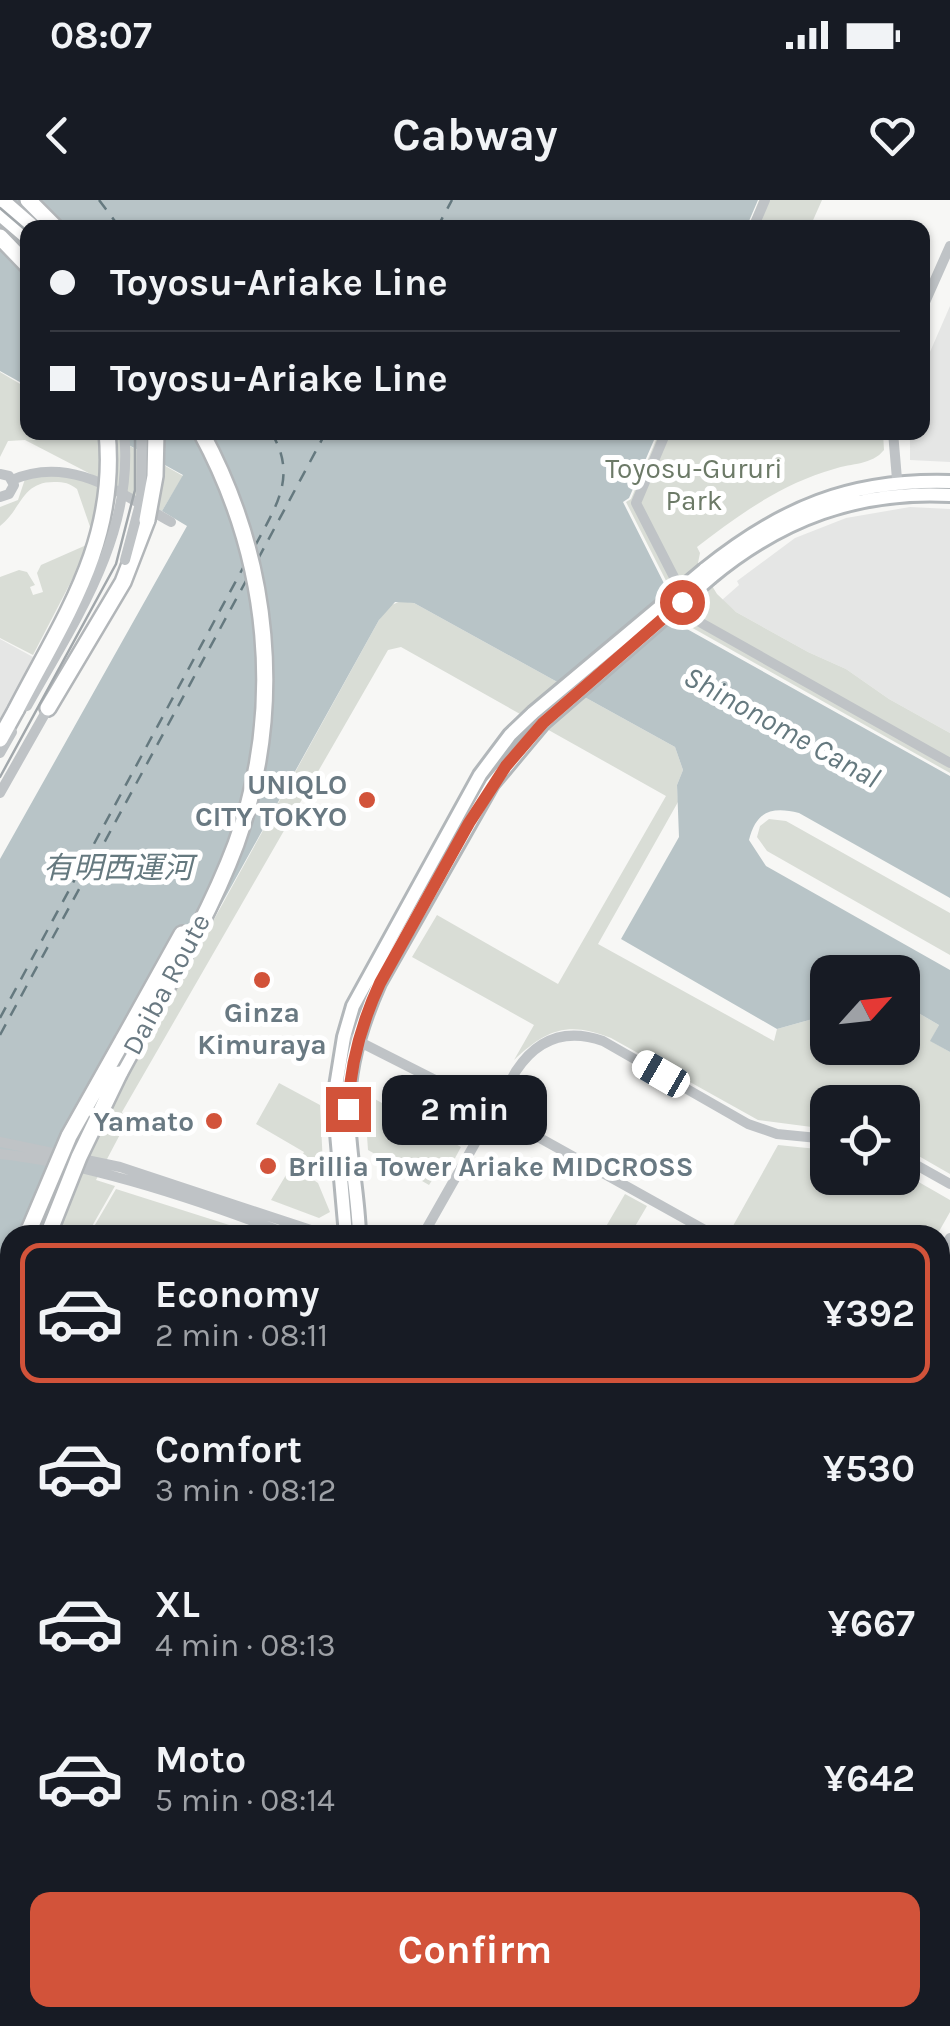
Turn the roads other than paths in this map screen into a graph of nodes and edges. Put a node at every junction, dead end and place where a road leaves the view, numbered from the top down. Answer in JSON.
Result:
{"nodes":[{"id":1,"x":4,"y":200,"type":"edge"},
{"id":2,"x":28,"y":200,"type":"edge"},
{"id":3,"x":0,"y":216,"type":"edge"},
{"id":4,"x":26,"y":220,"type":"edge"},
{"id":5,"x":48,"y":220,"type":"edge"},
{"id":6,"x":20,"y":234,"type":"edge"},
{"id":7,"x":0,"y":237,"type":"edge"},
{"id":8,"x":950,"y":246,"type":"edge"},
{"id":9,"x":20,"y":258,"type":"edge"},
{"id":10,"x":930,"y":291,"type":"edge"},
{"id":11,"x":107,"y":440,"type":"edge"},
{"id":12,"x":124,"y":440,"type":"edge"},
{"id":13,"x":142,"y":440,"type":"edge"},
{"id":14,"x":156,"y":440,"type":"edge"},
{"id":15,"x":194,"y":440,"type":"edge"},
{"id":16,"x":205,"y":440,"type":"edge"},
{"id":17,"x":663,"y":440,"type":"edge"},
{"id":18,"x":894,"y":440,"type":"edge"},
{"id":19,"x":0,"y":474,"type":"edge"},
{"id":20,"x":12,"y":480,"type":"junction"},
{"id":21,"x":950,"y":482,"type":"edge"},
{"id":22,"x":898,"y":489,"type":"junction"},
{"id":23,"x":950,"y":495,"type":"edge"},
{"id":24,"x":0,"y":496,"type":"edge"},
{"id":25,"x":171,"y":522,"type":"dead end"},
{"id":26,"x":48,"y":708,"type":"junction"},
{"id":27,"x":538,"y":718,"type":"junction"},
{"id":28,"x":0,"y":739,"type":"edge"},
{"id":29,"x":27,"y":746,"type":"junction"},
{"id":30,"x":520,"y":748,"type":"junction"},
{"id":31,"x":0,"y":750,"type":"edge"},
{"id":32,"x":493,"y":757,"type":"junction"},
{"id":33,"x":950,"y":763,"type":"edge"},
{"id":34,"x":0,"y":794,"type":"edge"},
{"id":35,"x":0,"y":802,"type":"edge"},
{"id":36,"x":350,"y":1038,"type":"junction"},
{"id":37,"x":123,"y":1040,"type":"junction"},
{"id":38,"x":119,"y":1074,"type":"junction"},
{"id":39,"x":492,"y":1111,"type":"junction"},
{"id":40,"x":810,"y":1137,"type":"edge"},
{"id":41,"x":0,"y":1142,"type":"edge"},
{"id":42,"x":0,"y":1154,"type":"edge"},
{"id":43,"x":920,"y":1167,"type":"edge"},
{"id":44,"x":117,"y":1172,"type":"junction"},
{"id":45,"x":950,"y":1184,"type":"edge"},
{"id":46,"x":31,"y":1225,"type":"edge"},
{"id":47,"x":42,"y":1225,"type":"edge"},
{"id":48,"x":52,"y":1225,"type":"edge"},
{"id":49,"x":63,"y":1225,"type":"edge"},
{"id":50,"x":263,"y":1225,"type":"edge"},
{"id":51,"x":293,"y":1225,"type":"edge"},
{"id":52,"x":345,"y":1225,"type":"edge"},
{"id":53,"x":358,"y":1225,"type":"edge"},
{"id":54,"x":429,"y":1225,"type":"edge"},
{"id":55,"x":696,"y":1225,"type":"edge"}],
"edges":[{"from":1,"to":4,"type":"highway"},
{"from":2,"to":5,"type":"highway"},
{"from":3,"to":6,"type":"highway"},
{"from":7,"to":9,"type":"highway"},
{"from":8,"to":10,"type":"street"},
{"from":11,"to":28,"type":"highway","bridge":true},
{"from":12,"to":31,"type":"street","bridge":true},
{"from":13,"to":26,"type":"street","bridge":true},
{"from":14,"to":26,"type":"highway","bridge":true},
{"from":15,"to":37,"type":"highway","name":"Daiba Route"},
{"from":16,"to":38,"type":"highway","name":"Daiba Route"},
{"from":17,"to":33,"type":"street"},
{"from":18,"to":22,"type":"street"},
{"from":19,"to":20,"type":"street"},
{"from":20,"to":24,"type":"street"},
{"from":20,"to":25,"type":"street"},
{"from":21,"to":22,"type":"main road"},
{"from":22,"to":23,"type":"main road"},
{"from":22,"to":27,"type":"main road","bridge":true},
{"from":26,"to":29,"type":"street"},
{"from":27,"to":30,"type":"main road"},
{"from":27,"to":32,"type":"main road"},
{"from":29,"to":34,"type":"street"},
{"from":29,"to":35,"type":"street"},
{"from":30,"to":32,"type":"main road"},
{"from":30,"to":36,"type":"main road"},
{"from":32,"to":36,"type":"main road"},
{"from":36,"to":39,"type":"street"},
{"from":36,"to":52,"type":"main road"},
{"from":36,"to":53,"type":"main road"},
{"from":37,"to":46,"type":"highway","bridge":true},
{"from":37,"to":47,"type":"highway","bridge":true},
{"from":38,"to":48,"type":"highway","bridge":true},
{"from":38,"to":49,"type":"highway","bridge":true},
{"from":39,"to":40,"type":"street"},
{"from":39,"to":54,"type":"street"},
{"from":39,"to":55,"type":"street"},
{"from":41,"to":44,"type":"street","bridge":true},
{"from":42,"to":44,"type":"street","bridge":true},
{"from":43,"to":45,"type":"street"},
{"from":44,"to":50,"type":"street"},
{"from":44,"to":51,"type":"street"}]}
